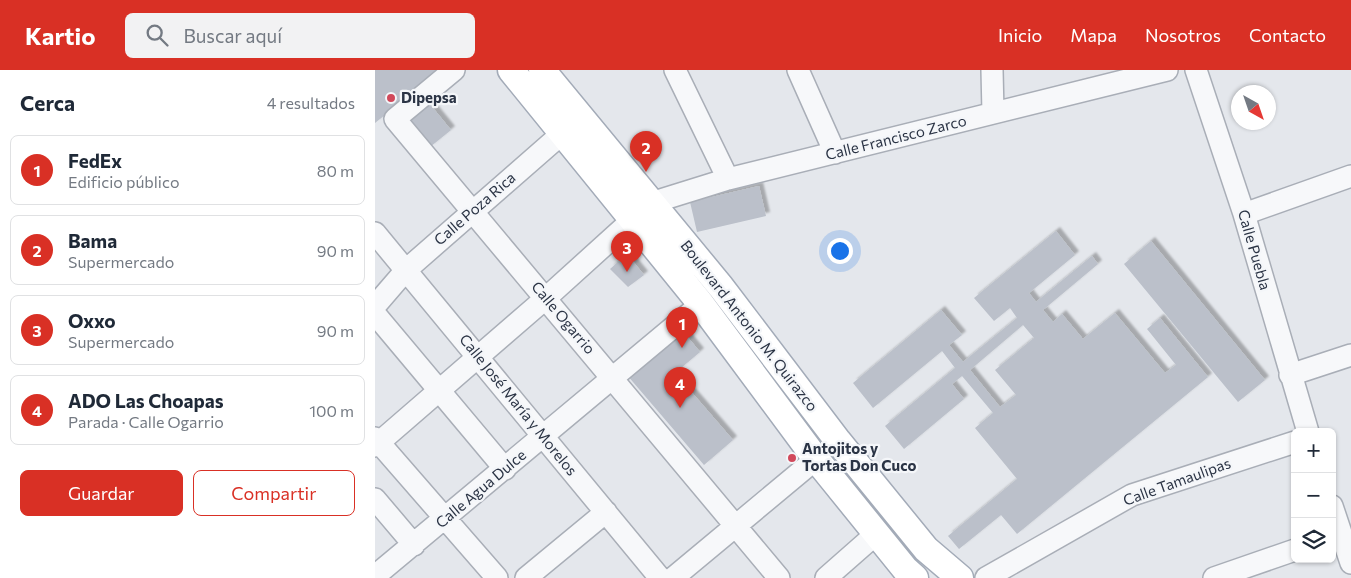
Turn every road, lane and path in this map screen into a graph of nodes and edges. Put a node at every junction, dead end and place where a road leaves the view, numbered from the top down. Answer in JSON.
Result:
{"nodes":[{"id":1,"x":454,"y":70,"type":"edge"},
{"id":2,"x":511,"y":70,"type":"edge"},
{"id":3,"x":542,"y":70,"type":"edge"},
{"id":4,"x":675,"y":70,"type":"edge"},
{"id":5,"x":798,"y":70,"type":"edge"},
{"id":6,"x":992,"y":70,"type":"edge"},
{"id":7,"x":1167,"y":70,"type":"edge"},
{"id":8,"x":1196,"y":70,"type":"edge"},
{"id":9,"x":993,"y":113,"type":"junction"},
{"id":10,"x":572,"y":125,"type":"junction"},
{"id":11,"x":835,"y":153,"type":"junction"},
{"id":12,"x":1351,"y":176,"type":"edge"},
{"id":13,"x":728,"y":179,"type":"junction"},
{"id":14,"x":473,"y":211,"type":"junction"},
{"id":15,"x":641,"y":211,"type":"junction"},
{"id":16,"x":1244,"y":214,"type":"junction"},
{"id":17,"x":375,"y":233,"type":"edge"},
{"id":18,"x":375,"y":253,"type":"edge"},
{"id":19,"x":406,"y":270,"type":"junction"},
{"id":20,"x":546,"y":298,"type":"junction"},
{"id":21,"x":701,"y":304,"type":"junction"},
{"id":22,"x":375,"y":306,"type":"edge"},
{"id":23,"x":375,"y":314,"type":"edge"},
{"id":24,"x":759,"y":338,"type":"junction"},
{"id":25,"x":738,"y":354,"type":"junction"},
{"id":26,"x":1351,"y":355,"type":"edge"},
{"id":27,"x":478,"y":357,"type":"junction"},
{"id":28,"x":1290,"y":375,"type":"junction"},
{"id":29,"x":613,"y":378,"type":"junction"},
{"id":30,"x":439,"y":391,"type":"junction"},
{"id":31,"x":1307,"y":428,"type":"edge"},
{"id":32,"x":544,"y":437,"type":"junction"},
{"id":33,"x":376,"y":442,"type":"edge"},
{"id":34,"x":1291,"y":443,"type":"edge"},
{"id":35,"x":816,"y":459,"type":"junction"},
{"id":36,"x":505,"y":469,"type":"junction"},
{"id":37,"x":375,"y":499,"type":"edge"},
{"id":38,"x":606,"y":512,"type":"junction"},
{"id":39,"x":1336,"y":518,"type":"edge"},
{"id":40,"x":445,"y":519,"type":"junction"},
{"id":41,"x":735,"y":525,"type":"junction"},
{"id":42,"x":877,"y":534,"type":"junction"},
{"id":43,"x":1342,"y":535,"type":"edge"},
{"id":44,"x":413,"y":545,"type":"junction"},
{"id":45,"x":1291,"y":551,"type":"edge"},
{"id":46,"x":1351,"y":563,"type":"edge"},
{"id":47,"x":375,"y":576,"type":"edge"},
{"id":48,"x":497,"y":578,"type":"edge"},
{"id":49,"x":526,"y":578,"type":"edge"},
{"id":50,"x":660,"y":578,"type":"edge"},
{"id":51,"x":673,"y":578,"type":"edge"},
{"id":52,"x":779,"y":578,"type":"edge"},
{"id":53,"x":826,"y":578,"type":"edge"},
{"id":54,"x":915,"y":578,"type":"edge"},
{"id":55,"x":960,"y":578,"type":"edge"},
{"id":56,"x":987,"y":578,"type":"edge"},
{"id":57,"x":1214,"y":578,"type":"edge"}],
"edges":[{"from":1,"to":14,"type":"street","name":"Calle Ogarrio"},
{"from":2,"to":10,"type":"main road","name":"Boulevard Antonio M. Quirazco"},
{"from":3,"to":10,"type":"main road","name":"Boulevard Antonio M. Quirazco"},
{"from":4,"to":13,"type":"street"},
{"from":5,"to":11,"type":"street"},
{"from":6,"to":9,"type":"street"},
{"from":7,"to":9,"type":"street","name":"Calle Francisco Zarco"},
{"from":8,"to":16,"type":"street","name":"Calle Puebla"},
{"from":9,"to":11,"type":"street","name":"Calle Francisco Zarco"},
{"from":10,"to":14,"type":"street","name":"Calle Poza Rica"},
{"from":10,"to":15,"type":"main road","name":"Boulevard Antonio M. Quirazco"},
{"from":11,"to":13,"type":"street","name":"Calle Francisco Zarco"},
{"from":12,"to":16,"type":"street"},
{"from":13,"to":15,"type":"street","name":"Calle Francisco Zarco"},
{"from":14,"to":19,"type":"street","name":"Calle Poza Rica"},
{"from":14,"to":20,"type":"street","name":"Calle Ogarrio"},
{"from":15,"to":20,"type":"street"},
{"from":15,"to":21,"type":"main road","name":"Boulevard Antonio M. Quirazco"},
{"from":15,"to":24,"type":"main road","name":"Boulevard Antonio M. Quirazco"},
{"from":16,"to":28,"type":"street","name":"Calle Puebla"},
{"from":17,"to":19,"type":"street","name":"Calle José María y Morelos"},
{"from":18,"to":19,"type":"street"},
{"from":19,"to":22,"type":"street","name":"Calle Poza Rica"},
{"from":19,"to":27,"type":"street","name":"Calle José María y Morelos"},
{"from":20,"to":27,"type":"street"},
{"from":20,"to":29,"type":"street","name":"Calle Ogarrio"},
{"from":21,"to":25,"type":"main road","name":"Boulevard Antonio M. Quirazco"},
{"from":21,"to":29,"type":"street","name":"Calle Agua Dulce"},
{"from":23,"to":30,"type":"street"},
{"from":24,"to":25,"type":"main road"},
{"from":24,"to":55,"type":"main road","name":"Boulevard Antonio M. Quirazco"},
{"from":25,"to":35,"type":"main road","name":"Boulevard Antonio M. Quirazco"},
{"from":26,"to":28,"type":"street"},
{"from":27,"to":30,"type":"street"},
{"from":27,"to":32,"type":"street","name":"Calle José María y Morelos"},
{"from":28,"to":31,"type":"street","name":"Calle Puebla"},
{"from":29,"to":32,"type":"street","name":"Calle Agua Dulce"},
{"from":29,"to":41,"type":"street","name":"Calle Ogarrio"},
{"from":30,"to":33,"type":"street"},
{"from":30,"to":36,"type":"street"},
{"from":32,"to":36,"type":"street","name":"Calle Agua Dulce"},
{"from":32,"to":38,"type":"street","name":"Calle José María y Morelos"},
{"from":33,"to":40,"type":"street"},
{"from":34,"to":56,"type":"street","name":"Calle Tamaulipas"},
{"from":35,"to":41,"type":"street"},
{"from":35,"to":42,"type":"main road","name":"Boulevard Antonio M. Quirazco"},
{"from":36,"to":40,"type":"street","name":"Calle Agua Dulce"},
{"from":37,"to":44,"type":"street"},
{"from":38,"to":49,"type":"street"},
{"from":38,"to":50,"type":"street","name":"Calle José María y Morelos"},
{"from":39,"to":43,"type":"street"},
{"from":40,"to":44,"type":"street","name":"Calle Agua Dulce"},
{"from":40,"to":48,"type":"street"},
{"from":41,"to":51,"type":"street"},
{"from":41,"to":52,"type":"street","name":"Calle Ogarrio"},
{"from":42,"to":53,"type":"street"},
{"from":42,"to":54,"type":"main road","name":"Boulevard Antonio M. Quirazco"},
{"from":43,"to":46,"type":"street"},
{"from":44,"to":47,"type":"street","name":"Calle Agua Dulce"},
{"from":45,"to":57,"type":"street"}]}
